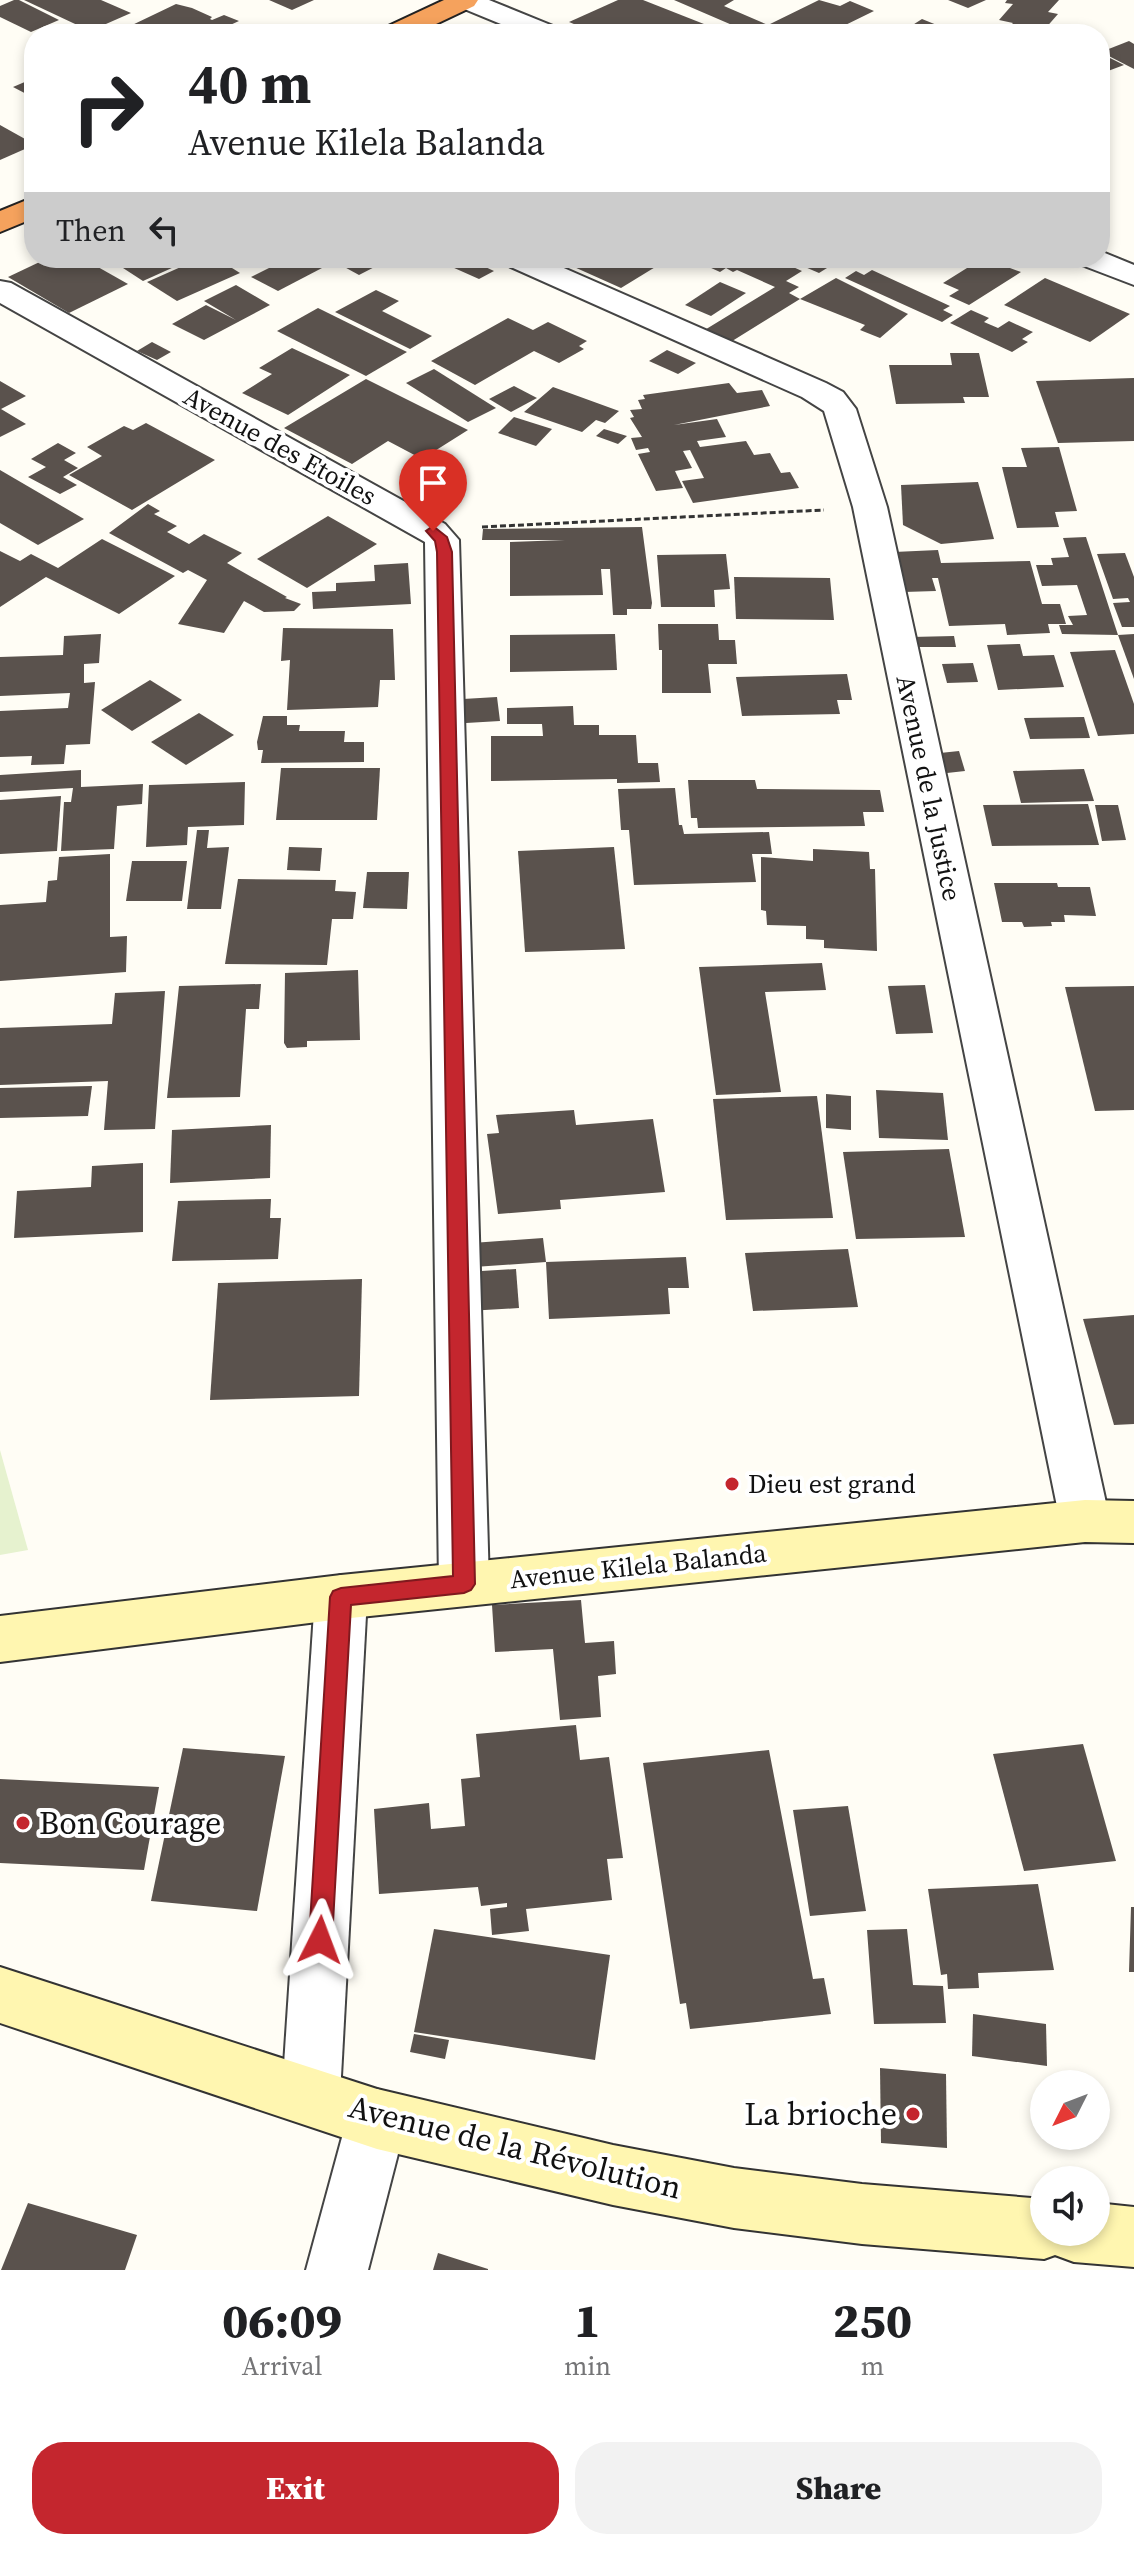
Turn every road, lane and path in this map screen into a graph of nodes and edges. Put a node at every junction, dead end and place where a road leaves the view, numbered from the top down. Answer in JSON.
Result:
{"nodes":[{"id":1,"x":466,"y":0,"type":"edge"},
{"id":2,"x":415,"y":24,"type":"edge"},
{"id":3,"x":524,"y":24,"type":"edge"},
{"id":4,"x":24,"y":211,"type":"edge"},
{"id":5,"x":0,"y":223,"type":"edge"},
{"id":6,"x":1110,"y":266,"type":"edge"},
{"id":7,"x":537,"y":268,"type":"edge"},
{"id":8,"x":1134,"y":276,"type":"edge"},
{"id":9,"x":0,"y":290,"type":"edge"},
{"id":10,"x":870,"y":507,"type":"junction"},
{"id":11,"x":433,"y":531,"type":"junction"},
{"id":12,"x":1085,"y":1521,"type":"junction"},
{"id":13,"x":1134,"y":1522,"type":"edge"},
{"id":14,"x":464,"y":1584,"type":"junction"},
{"id":15,"x":341,"y":1597,"type":"junction"},
{"id":16,"x":0,"y":1639,"type":"edge"},
{"id":17,"x":0,"y":1995,"type":"edge"},
{"id":18,"x":311,"y":2095,"type":"junction"},
{"id":19,"x":377,"y":2119,"type":"junction"},
{"id":20,"x":1030,"y":2228,"type":"edge"},
{"id":21,"x":1110,"y":2235,"type":"edge"},
{"id":22,"x":1134,"y":2237,"type":"edge"},
{"id":23,"x":337,"y":2270,"type":"edge"}],
"edges":[{"from":1,"to":2,"type":"highway"},
{"from":1,"to":3,"type":"street"},
{"from":4,"to":5,"type":"highway"},
{"from":6,"to":8,"type":"street"},
{"from":7,"to":10,"type":"street","name":"Avenue de la Justice"},
{"from":9,"to":11,"type":"street","name":"Avenue des Etoiles"},
{"from":10,"to":11,"type":"path"},
{"from":10,"to":12,"type":"street","name":"Avenue de la Justice"},
{"from":11,"to":14,"type":"street"},
{"from":12,"to":13,"type":"main road","name":"Avenue Kilela Balanda"},
{"from":12,"to":14,"type":"main road","name":"Avenue Kilela Balanda"},
{"from":14,"to":15,"type":"main road","name":"Avenue Kilela Balanda"},
{"from":15,"to":16,"type":"main road","name":"Avenue Kilela Balanda"},
{"from":15,"to":18,"type":"street"},
{"from":17,"to":18,"type":"main road","name":"Avenue de la Révolution"},
{"from":18,"to":19,"type":"main road","name":"Avenue de la Révolution"},
{"from":19,"to":20,"type":"main road","name":"Avenue de la Révolution"},
{"from":19,"to":23,"type":"street"},
{"from":21,"to":22,"type":"main road"}]}
